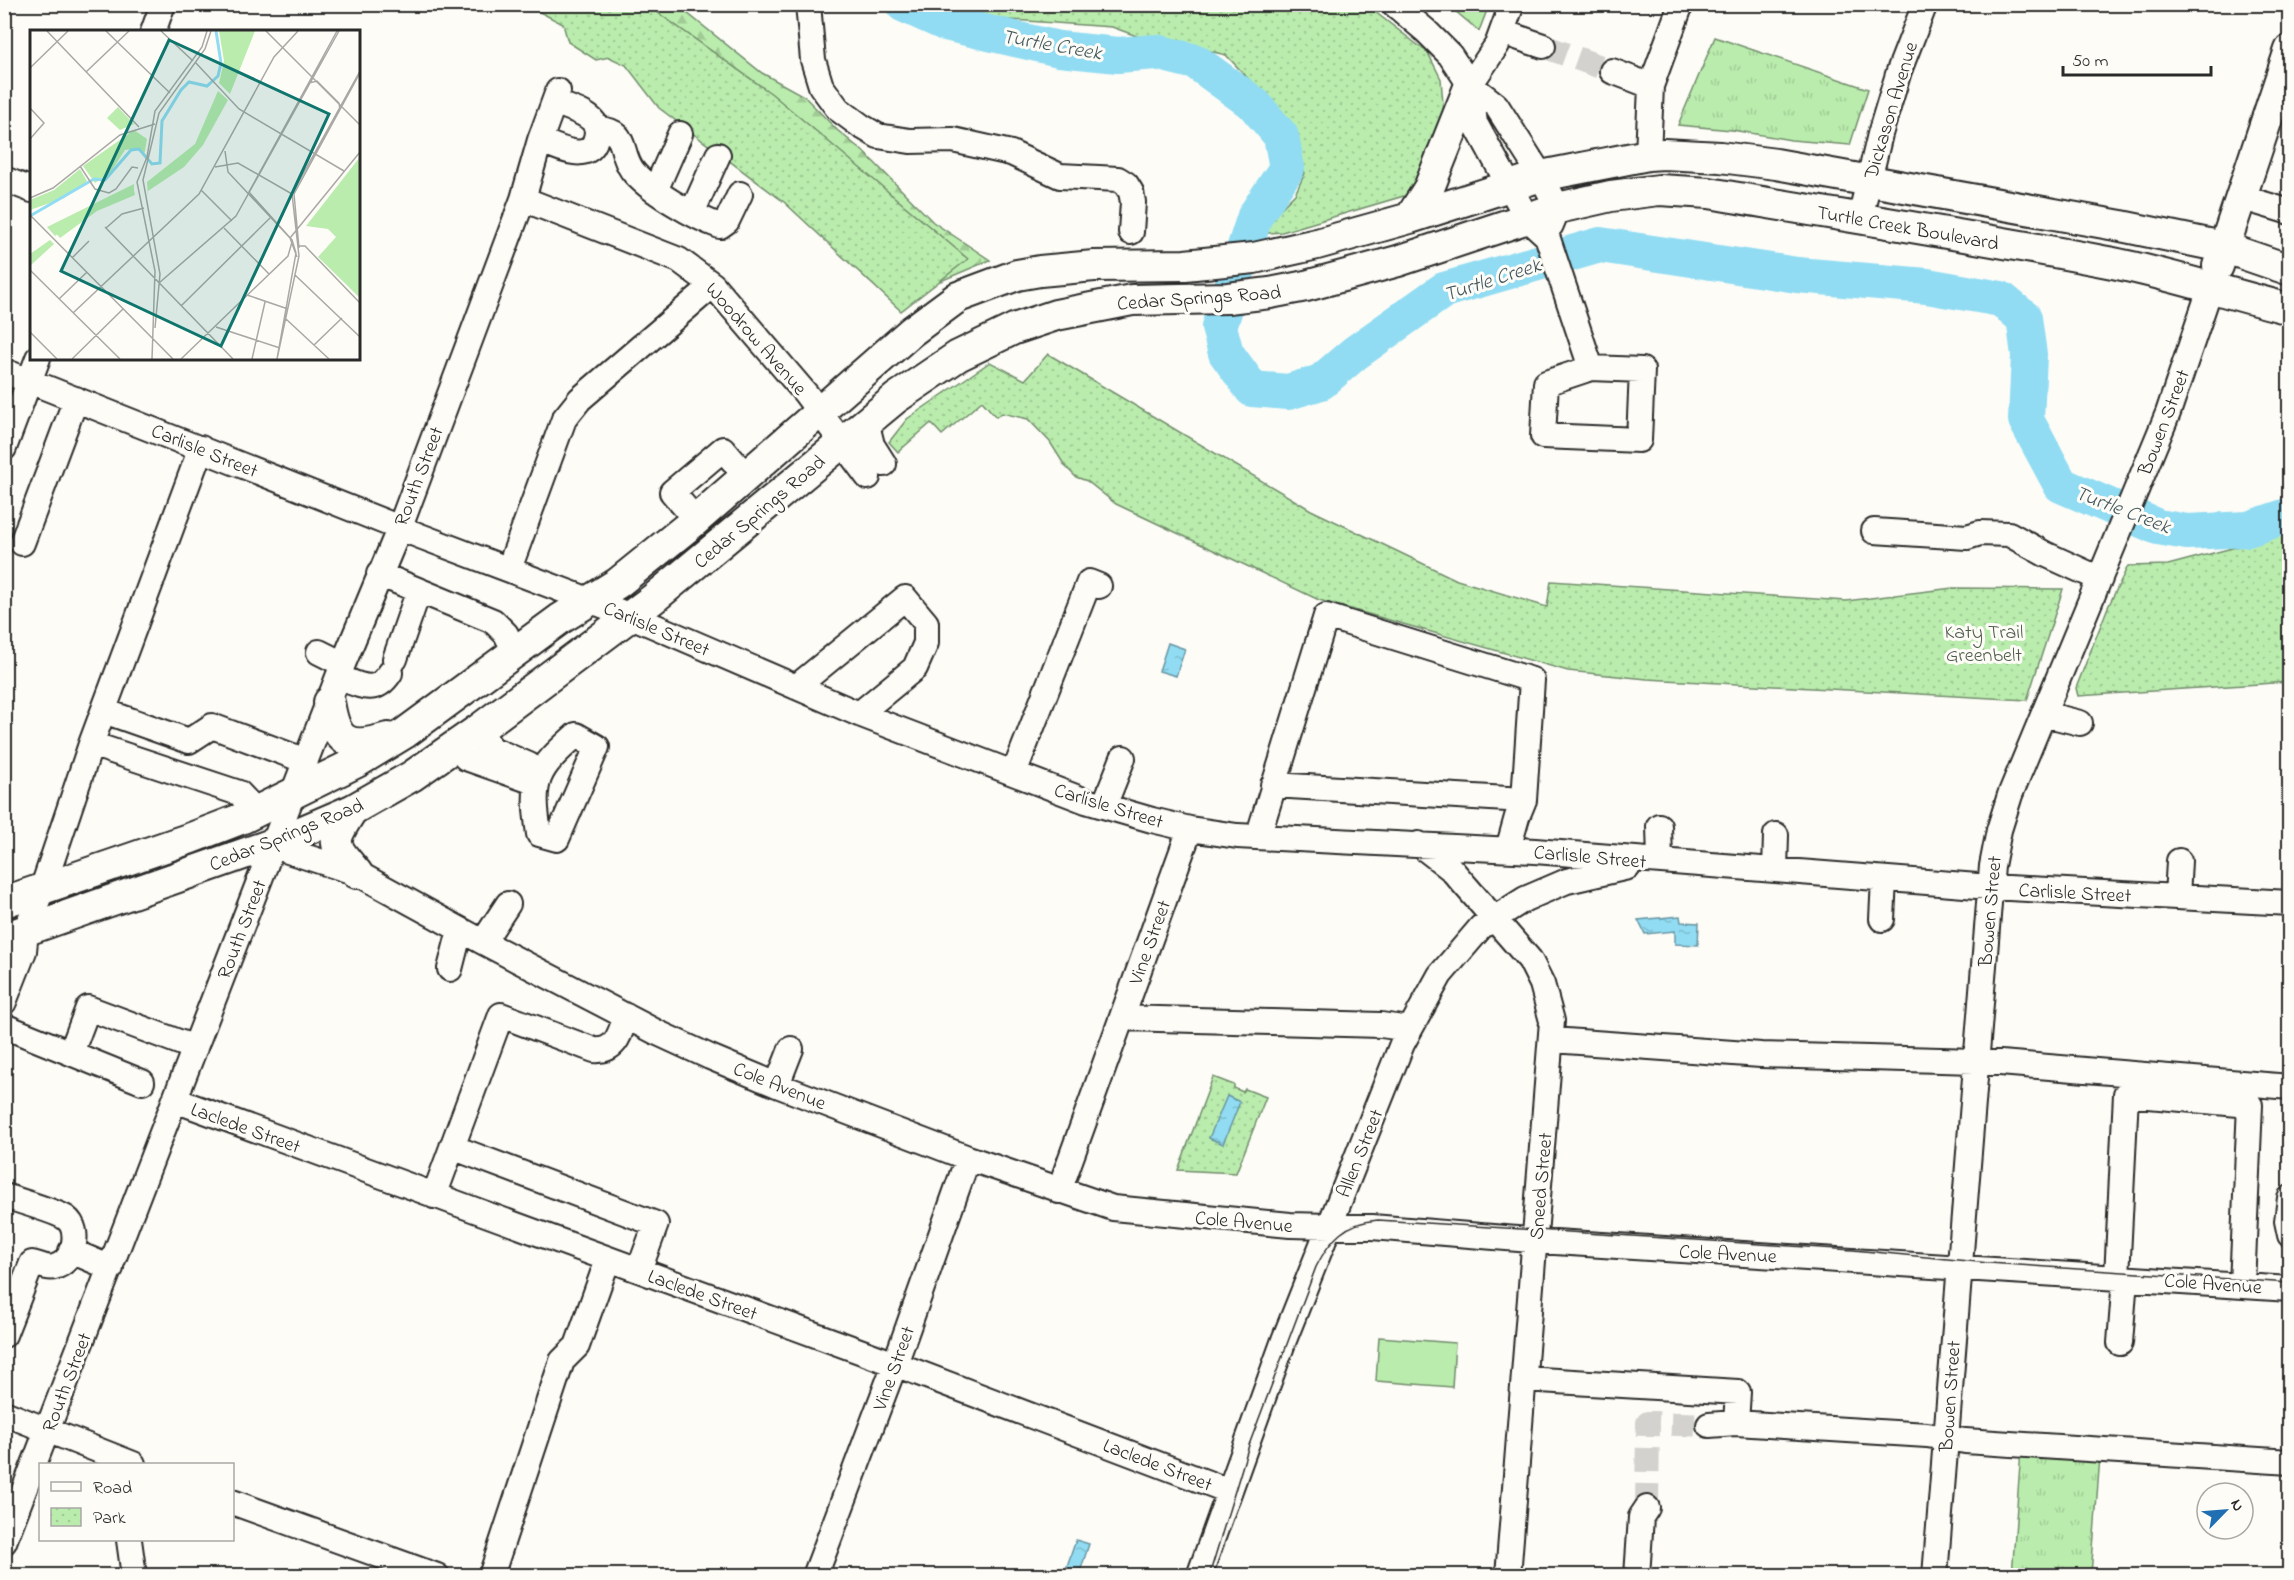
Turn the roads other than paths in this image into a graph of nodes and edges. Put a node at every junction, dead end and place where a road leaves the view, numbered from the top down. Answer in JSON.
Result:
{"nodes":[{"id":1,"x":163,"y":4,"type":"edge"},
{"id":2,"x":808,"y":4,"type":"edge"},
{"id":3,"x":1394,"y":4,"type":"edge"},
{"id":4,"x":1512,"y":4,"type":"edge"},
{"id":5,"x":1681,"y":4,"type":"edge"},
{"id":6,"x":1925,"y":4,"type":"edge"},
{"id":7,"x":154,"y":30,"type":"edge"},
{"id":8,"x":1502,"y":32,"type":"junction"},
{"id":9,"x":1543,"y":46,"type":"tunnel mouth"},
{"id":10,"x":2289,"y":50,"type":"edge"},
{"id":11,"x":1612,"y":71,"type":"tunnel mouth"},
{"id":12,"x":1470,"y":85,"type":"junction"},
{"id":13,"x":1651,"y":86,"type":"junction"},
{"id":14,"x":597,"y":129,"type":"junction"},
{"id":15,"x":680,"y":134,"type":"dead end"},
{"id":16,"x":540,"y":140,"type":"junction"},
{"id":17,"x":718,"y":155,"type":"dead end"},
{"id":18,"x":1648,"y":155,"type":"junction"},
{"id":19,"x":1541,"y":176,"type":"junction"},
{"id":20,"x":4,"y":179,"type":"edge"},
{"id":21,"x":1869,"y":180,"type":"junction"},
{"id":22,"x":1510,"y":185,"type":"junction"},
{"id":23,"x":30,"y":189,"type":"edge"},
{"id":24,"x":526,"y":190,"type":"junction"},
{"id":25,"x":655,"y":191,"type":"junction"},
{"id":26,"x":740,"y":194,"type":"dead end"},
{"id":27,"x":2240,"y":197,"type":"junction"},
{"id":28,"x":1558,"y":208,"type":"junction"},
{"id":29,"x":2289,"y":212,"type":"edge"},
{"id":30,"x":692,"y":213,"type":"junction"},
{"id":31,"x":1410,"y":218,"type":"junction"},
{"id":32,"x":1860,"y":218,"type":"junction"},
{"id":33,"x":1537,"y":227,"type":"junction"},
{"id":34,"x":1131,"y":232,"type":"dead end"},
{"id":35,"x":2223,"y":248,"type":"junction"},
{"id":36,"x":2289,"y":270,"type":"edge"},
{"id":37,"x":713,"y":285,"type":"junction"},
{"id":38,"x":2211,"y":286,"type":"junction"},
{"id":39,"x":2289,"y":309,"type":"edge"},
{"id":40,"x":37,"y":360,"type":"edge"},
{"id":41,"x":1589,"y":361,"type":"junction"},
{"id":42,"x":4,"y":372,"type":"edge"},
{"id":43,"x":30,"y":381,"type":"junction"},
{"id":44,"x":76,"y":399,"type":"junction"},
{"id":45,"x":820,"y":412,"type":"junction"},
{"id":46,"x":866,"y":421,"type":"junction"},
{"id":47,"x":841,"y":442,"type":"junction"},
{"id":48,"x":4,"y":448,"type":"edge"},
{"id":49,"x":201,"y":448,"type":"junction"},
{"id":50,"x":400,"y":527,"type":"junction"},
{"id":51,"x":1874,"y":531,"type":"dead end"},
{"id":52,"x":22,"y":543,"type":"dead end"},
{"id":53,"x":509,"y":569,"type":"junction"},
{"id":54,"x":379,"y":574,"type":"junction"},
{"id":55,"x":2100,"y":579,"type":"junction"},
{"id":56,"x":1099,"y":586,"type":"dead end"},
{"id":57,"x":419,"y":590,"type":"junction"},
{"id":58,"x":590,"y":600,"type":"junction"},
{"id":59,"x":631,"y":616,"type":"junction"},
{"id":60,"x":514,"y":651,"type":"junction"},
{"id":61,"x":319,"y":652,"type":"dead end"},
{"id":62,"x":337,"y":681,"type":"junction"},
{"id":63,"x":796,"y":687,"type":"junction"},
{"id":64,"x":104,"y":711,"type":"junction"},
{"id":65,"x":859,"y":714,"type":"junction"},
{"id":66,"x":2044,"y":714,"type":"junction"},
{"id":67,"x":2080,"y":723,"type":"dead end"},
{"id":68,"x":405,"y":732,"type":"junction"},
{"id":69,"x":467,"y":738,"type":"junction"},
{"id":70,"x":91,"y":744,"type":"junction"},
{"id":71,"x":1123,"y":758,"type":"dead end"},
{"id":72,"x":306,"y":762,"type":"junction"},
{"id":73,"x":1014,"y":773,"type":"junction"},
{"id":74,"x":539,"y":777,"type":"dead end"},
{"id":75,"x":1273,"y":785,"type":"junction"},
{"id":76,"x":293,"y":793,"type":"junction"},
{"id":77,"x":1524,"y":800,"type":"junction"},
{"id":78,"x":1104,"y":806,"type":"junction"},
{"id":79,"x":352,"y":810,"type":"junction"},
{"id":80,"x":256,"y":811,"type":"junction"},
{"id":81,"x":1659,"y":826,"type":"dead end"},
{"id":82,"x":1190,"y":829,"type":"junction"},
{"id":83,"x":1776,"y":835,"type":"dead end"},
{"id":84,"x":1258,"y":837,"type":"junction"},
{"id":85,"x":275,"y":843,"type":"junction"},
{"id":86,"x":1419,"y":844,"type":"junction"},
{"id":87,"x":1508,"y":849,"type":"junction"},
{"id":88,"x":1660,"y":861,"type":"junction"},
{"id":89,"x":2179,"y":861,"type":"dead end"},
{"id":90,"x":1775,"y":870,"type":"junction"},
{"id":91,"x":357,"y":873,"type":"junction"},
{"id":92,"x":1884,"y":879,"type":"junction"},
{"id":93,"x":43,"y":887,"type":"junction"},
{"id":94,"x":1990,"y":887,"type":"junction"},
{"id":95,"x":2177,"y":897,"type":"junction"},
{"id":96,"x":4,"y":902,"type":"edge"},
{"id":97,"x":2289,"y":903,"type":"edge"},
{"id":98,"x":508,"y":904,"type":"dead end"},
{"id":99,"x":1495,"y":918,"type":"junction"},
{"id":100,"x":1882,"y":919,"type":"dead end"},
{"id":101,"x":460,"y":930,"type":"junction"},
{"id":102,"x":15,"y":934,"type":"edge"},
{"id":103,"x":483,"y":942,"type":"junction"},
{"id":104,"x":450,"y":969,"type":"dead end"},
{"id":105,"x":4,"y":1002,"type":"edge"},
{"id":106,"x":626,"y":1016,"type":"junction"},
{"id":107,"x":1122,"y":1018,"type":"junction"},
{"id":108,"x":4,"y":1026,"type":"edge"},
{"id":109,"x":1410,"y":1029,"type":"junction"},
{"id":110,"x":1552,"y":1040,"type":"junction"},
{"id":111,"x":195,"y":1048,"type":"junction"},
{"id":112,"x":791,"y":1049,"type":"dead end"},
{"id":113,"x":71,"y":1053,"type":"junction"},
{"id":114,"x":1976,"y":1061,"type":"junction"},
{"id":115,"x":142,"y":1082,"type":"dead end"},
{"id":116,"x":777,"y":1085,"type":"junction"},
{"id":117,"x":2289,"y":1087,"type":"edge"},
{"id":118,"x":175,"y":1100,"type":"junction"},
{"id":119,"x":452,"y":1147,"type":"junction"},
{"id":120,"x":968,"y":1158,"type":"junction"},
{"id":121,"x":1059,"y":1191,"type":"junction"},
{"id":122,"x":4,"y":1196,"type":"edge"},
{"id":123,"x":434,"y":1196,"type":"junction"},
{"id":124,"x":2289,"y":1198,"type":"edge"},
{"id":125,"x":1329,"y":1226,"type":"junction"},
{"id":126,"x":2289,"y":1235,"type":"edge"},
{"id":127,"x":1536,"y":1241,"type":"junction"},
{"id":128,"x":71,"y":1251,"type":"junction"},
{"id":129,"x":608,"y":1259,"type":"junction"},
{"id":130,"x":1959,"y":1267,"type":"junction"},
{"id":131,"x":111,"y":1268,"type":"junction"},
{"id":132,"x":639,"y":1270,"type":"junction"},
{"id":133,"x":2121,"y":1277,"type":"junction"},
{"id":134,"x":2242,"y":1285,"type":"junction"},
{"id":135,"x":2289,"y":1289,"type":"edge"},
{"id":136,"x":4,"y":1335,"type":"edge"},
{"id":137,"x":2120,"y":1343,"type":"dead end"},
{"id":138,"x":895,"y":1364,"type":"junction"},
{"id":139,"x":1524,"y":1379,"type":"junction"},
{"id":140,"x":4,"y":1413,"type":"edge"},
{"id":141,"x":1736,"y":1423,"type":"junction"},
{"id":142,"x":1709,"y":1425,"type":"tunnel mouth"},
{"id":143,"x":47,"y":1430,"type":"junction"},
{"id":144,"x":1946,"y":1438,"type":"junction"},
{"id":145,"x":2289,"y":1462,"type":"edge"},
{"id":146,"x":130,"y":1463,"type":"edge"},
{"id":147,"x":1229,"y":1491,"type":"junction"},
{"id":148,"x":234,"y":1503,"type":"edge"},
{"id":149,"x":1647,"y":1509,"type":"tunnel mouth"},
{"id":150,"x":129,"y":1541,"type":"edge"},
{"id":151,"x":4,"y":1542,"type":"edge"},
{"id":152,"x":134,"y":1575,"type":"edge"},
{"id":153,"x":437,"y":1575,"type":"edge"},
{"id":154,"x":491,"y":1575,"type":"edge"},
{"id":155,"x":815,"y":1575,"type":"edge"},
{"id":156,"x":1198,"y":1575,"type":"edge"},
{"id":157,"x":1508,"y":1575,"type":"edge"},
{"id":158,"x":1638,"y":1575,"type":"edge"},
{"id":159,"x":1935,"y":1575,"type":"edge"}],
"edges":[{"from":1,"to":7,"type":"street"},
{"from":2,"to":34,"type":"street"},
{"from":3,"to":12,"type":"street"},
{"from":4,"to":8,"type":"street"},
{"from":5,"to":13,"type":"street"},
{"from":6,"to":21,"type":"street","name":"Dickason Avenue"},
{"from":8,"to":9,"type":"street"},
{"from":8,"to":12,"type":"street"},
{"from":10,"to":27,"type":"main road"},
{"from":11,"to":13,"type":"street"},
{"from":12,"to":19,"type":"street"},
{"from":12,"to":22,"type":"street"},
{"from":12,"to":31,"type":"main road"},
{"from":13,"to":18,"type":"street"},
{"from":14,"to":16,"type":"street"},
{"from":14,"to":16,"type":"street","name":"Routh Street"},
{"from":14,"to":25,"type":"street"},
{"from":15,"to":25,"type":"street"},
{"from":16,"to":24,"type":"street","name":"Routh Street"},
{"from":17,"to":30,"type":"street"},
{"from":18,"to":19,"type":"main road","name":"Turtle Creek Boulevard"},
{"from":18,"to":21,"type":"main road","name":"Turtle Creek Boulevard"},
{"from":19,"to":22,"type":"main road","name":"Cedar Springs Road"},
{"from":19,"to":28,"type":"street"},
{"from":20,"to":23,"type":"street"},
{"from":21,"to":32,"type":"street","name":"Dickason Avenue"},
{"from":21,"to":35,"type":"main road","name":"Turtle Creek Boulevard"},
{"from":22,"to":31,"type":"main road","name":"Cedar Springs Road"},
{"from":22,"to":33,"type":"street"},
{"from":24,"to":37,"type":"street","name":"Woodrow Avenue"},
{"from":24,"to":50,"type":"street","name":"Routh Street"},
{"from":25,"to":30,"type":"street"},
{"from":26,"to":30,"type":"street"},
{"from":27,"to":29,"type":"street"},
{"from":27,"to":35,"type":"main road"},
{"from":28,"to":32,"type":"main road","name":"Turtle Creek Boulevard"},
{"from":28,"to":33,"type":"main road","name":"Cedar Springs Road"},
{"from":31,"to":45,"type":"main road","name":"Cedar Springs Road"},
{"from":32,"to":38,"type":"main road","name":"Turtle Creek Boulevard"},
{"from":33,"to":41,"type":"street"},
{"from":33,"to":46,"type":"main road","name":"Cedar Springs Road"},
{"from":35,"to":36,"type":"main road","name":"Turtle Creek Boulevard"},
{"from":35,"to":38,"type":"main road"},
{"from":37,"to":45,"type":"street","name":"Woodrow Avenue"},
{"from":37,"to":53,"type":"street"},
{"from":38,"to":39,"type":"main road","name":"Turtle Creek Boulevard"},
{"from":38,"to":55,"type":"street","name":"Bowen Street"},
{"from":40,"to":43,"type":"street"},
{"from":41,"to":41,"type":"street"},
{"from":42,"to":43,"type":"street","name":"Carlisle Street"},
{"from":43,"to":44,"type":"street","name":"Carlisle Street"},
{"from":43,"to":48,"type":"street"},
{"from":44,"to":49,"type":"street","name":"Carlisle Street"},
{"from":44,"to":52,"type":"street"},
{"from":45,"to":47,"type":"street","name":"Woodrow Avenue"},
{"from":45,"to":58,"type":"main road","name":"Cedar Springs Road"},
{"from":46,"to":47,"type":"main road","name":"Cedar Springs Road"},
{"from":46,"to":47,"type":"street","name":"Woodrow Avenue"},
{"from":47,"to":59,"type":"main road","name":"Cedar Springs Road"},
{"from":49,"to":50,"type":"street","name":"Carlisle Street"},
{"from":49,"to":64,"type":"street"},
{"from":50,"to":53,"type":"street","name":"Carlisle Street"},
{"from":50,"to":54,"type":"street","name":"Routh Street"},
{"from":51,"to":55,"type":"street"},
{"from":53,"to":58,"type":"street","name":"Carlisle Street"},
{"from":54,"to":57,"type":"street"},
{"from":54,"to":62,"type":"street","name":"Routh Street"},
{"from":55,"to":66,"type":"street","name":"Bowen Street"},
{"from":56,"to":73,"type":"street"},
{"from":57,"to":60,"type":"street"},
{"from":57,"to":62,"type":"street"},
{"from":58,"to":59,"type":"street","name":"Carlisle Street"},
{"from":58,"to":60,"type":"main road","name":"Cedar Springs Road"},
{"from":59,"to":63,"type":"street","name":"Carlisle Street"},
{"from":59,"to":69,"type":"main road","name":"Cedar Springs Road"},
{"from":60,"to":68,"type":"main road","name":"Cedar Springs Road"},
{"from":61,"to":62,"type":"street"},
{"from":62,"to":68,"type":"main road"},
{"from":62,"to":72,"type":"street","name":"Routh Street"},
{"from":63,"to":65,"type":"street","name":"Carlisle Street"},
{"from":63,"to":65,"type":"street"},
{"from":64,"to":70,"type":"street"},
{"from":64,"to":72,"type":"street"},
{"from":65,"to":73,"type":"street","name":"Carlisle Street"},
{"from":66,"to":67,"type":"street"},
{"from":66,"to":94,"type":"street","name":"Bowen Street"},
{"from":68,"to":76,"type":"main road","name":"Cedar Springs Road"},
{"from":69,"to":74,"type":"street"},
{"from":69,"to":79,"type":"main road","name":"Cedar Springs Road"},
{"from":70,"to":80,"type":"street"},
{"from":70,"to":93,"type":"street"},
{"from":71,"to":78,"type":"street"},
{"from":72,"to":76,"type":"street","name":"Routh Street"},
{"from":73,"to":78,"type":"street","name":"Carlisle Street"},
{"from":75,"to":77,"type":"street"},
{"from":75,"to":77,"type":"street"},
{"from":75,"to":84,"type":"street"},
{"from":76,"to":80,"type":"main road","name":"Cedar Springs Road"},
{"from":76,"to":85,"type":"street","name":"Routh Street"},
{"from":77,"to":87,"type":"street"},
{"from":78,"to":82,"type":"street","name":"Carlisle Street"},
{"from":79,"to":85,"type":"main road","name":"Cedar Springs Road"},
{"from":79,"to":91,"type":"main road"},
{"from":80,"to":93,"type":"main road","name":"Cedar Springs Road"},
{"from":81,"to":88,"type":"street"},
{"from":82,"to":84,"type":"street","name":"Carlisle Street"},
{"from":82,"to":107,"type":"street","name":"Vine Street"},
{"from":83,"to":90,"type":"street"},
{"from":84,"to":86,"type":"street","name":"Carlisle Street"},
{"from":85,"to":91,"type":"street","name":"Cole Avenue"},
{"from":85,"to":102,"type":"main road","name":"Cedar Springs Road"},
{"from":85,"to":111,"type":"street","name":"Routh Street"},
{"from":86,"to":87,"type":"street","name":"Carlisle Street"},
{"from":86,"to":99,"type":"street","name":"Sneed Street"},
{"from":87,"to":88,"type":"street","name":"Carlisle Street"},
{"from":88,"to":90,"type":"street","name":"Carlisle Street"},
{"from":88,"to":99,"type":"street","name":"Allen Street"},
{"from":89,"to":95,"type":"street"},
{"from":90,"to":92,"type":"street","name":"Carlisle Street"},
{"from":91,"to":101,"type":"street","name":"Cole Avenue"},
{"from":92,"to":94,"type":"street","name":"Carlisle Street"},
{"from":92,"to":100,"type":"street"},
{"from":93,"to":96,"type":"main road","name":"Cedar Springs Road"},
{"from":93,"to":102,"type":"street"},
{"from":94,"to":95,"type":"street","name":"Carlisle Street"},
{"from":94,"to":114,"type":"street","name":"Bowen Street"},
{"from":95,"to":97,"type":"street","name":"Carlisle Street"},
{"from":98,"to":103,"type":"street"},
{"from":99,"to":109,"type":"street","name":"Allen Street"},
{"from":99,"to":110,"type":"street","name":"Sneed Street"},
{"from":101,"to":103,"type":"street","name":"Cole Avenue"},
{"from":101,"to":104,"type":"street"},
{"from":102,"to":105,"type":"street"},
{"from":103,"to":106,"type":"street","name":"Cole Avenue"},
{"from":106,"to":116,"type":"street","name":"Cole Avenue"},
{"from":106,"to":119,"type":"street"},
{"from":107,"to":109,"type":"street"},
{"from":107,"to":121,"type":"street","name":"Vine Street"},
{"from":108,"to":113,"type":"street"},
{"from":109,"to":125,"type":"street","name":"Allen Street"},
{"from":110,"to":114,"type":"street"},
{"from":110,"to":127,"type":"street","name":"Sneed Street"},
{"from":111,"to":113,"type":"street"},
{"from":111,"to":118,"type":"street","name":"Routh Street"},
{"from":112,"to":116,"type":"street"},
{"from":113,"to":115,"type":"street"},
{"from":114,"to":117,"type":"street"},
{"from":114,"to":130,"type":"street","name":"Bowen Street"},
{"from":116,"to":120,"type":"street","name":"Cole Avenue"},
{"from":118,"to":123,"type":"street","name":"Laclede Street"},
{"from":118,"to":131,"type":"street","name":"Routh Street"},
{"from":119,"to":123,"type":"street"},
{"from":119,"to":132,"type":"street"},
{"from":120,"to":121,"type":"street","name":"Cole Avenue"},
{"from":120,"to":138,"type":"street","name":"Vine Street"},
{"from":121,"to":125,"type":"street","name":"Cole Avenue"},
{"from":122,"to":128,"type":"street"},
{"from":123,"to":129,"type":"street","name":"Laclede Street"},
{"from":124,"to":126,"type":"street"},
{"from":125,"to":127,"type":"street","name":"Cole Avenue"},
{"from":125,"to":147,"type":"street","name":"Allen Street"},
{"from":127,"to":130,"type":"street","name":"Cole Avenue"},
{"from":127,"to":139,"type":"street","name":"Sneed Street"},
{"from":128,"to":131,"type":"street"},
{"from":128,"to":136,"type":"street"},
{"from":129,"to":132,"type":"street","name":"Laclede Street"},
{"from":129,"to":154,"type":"street"},
{"from":130,"to":133,"type":"street","name":"Cole Avenue"},
{"from":130,"to":144,"type":"street","name":"Bowen Street"},
{"from":131,"to":143,"type":"street","name":"Routh Street"},
{"from":132,"to":138,"type":"street","name":"Laclede Street"},
{"from":133,"to":134,"type":"street","name":"Cole Avenue"},
{"from":133,"to":134,"type":"street"},
{"from":133,"to":137,"type":"street"},
{"from":134,"to":135,"type":"street","name":"Cole Avenue"},
{"from":138,"to":147,"type":"street","name":"Laclede Street"},
{"from":138,"to":155,"type":"street","name":"Vine Street"},
{"from":139,"to":141,"type":"street"},
{"from":139,"to":157,"type":"street","name":"Sneed Street"},
{"from":140,"to":143,"type":"street"},
{"from":141,"to":142,"type":"street"},
{"from":141,"to":144,"type":"street"},
{"from":143,"to":146,"type":"street"},
{"from":143,"to":151,"type":"street","name":"Routh Street"},
{"from":144,"to":145,"type":"street"},
{"from":144,"to":159,"type":"street","name":"Bowen Street"},
{"from":147,"to":156,"type":"street","name":"Allen Street"},
{"from":148,"to":153,"type":"street"},
{"from":149,"to":158,"type":"street"},
{"from":150,"to":152,"type":"street"}]}
